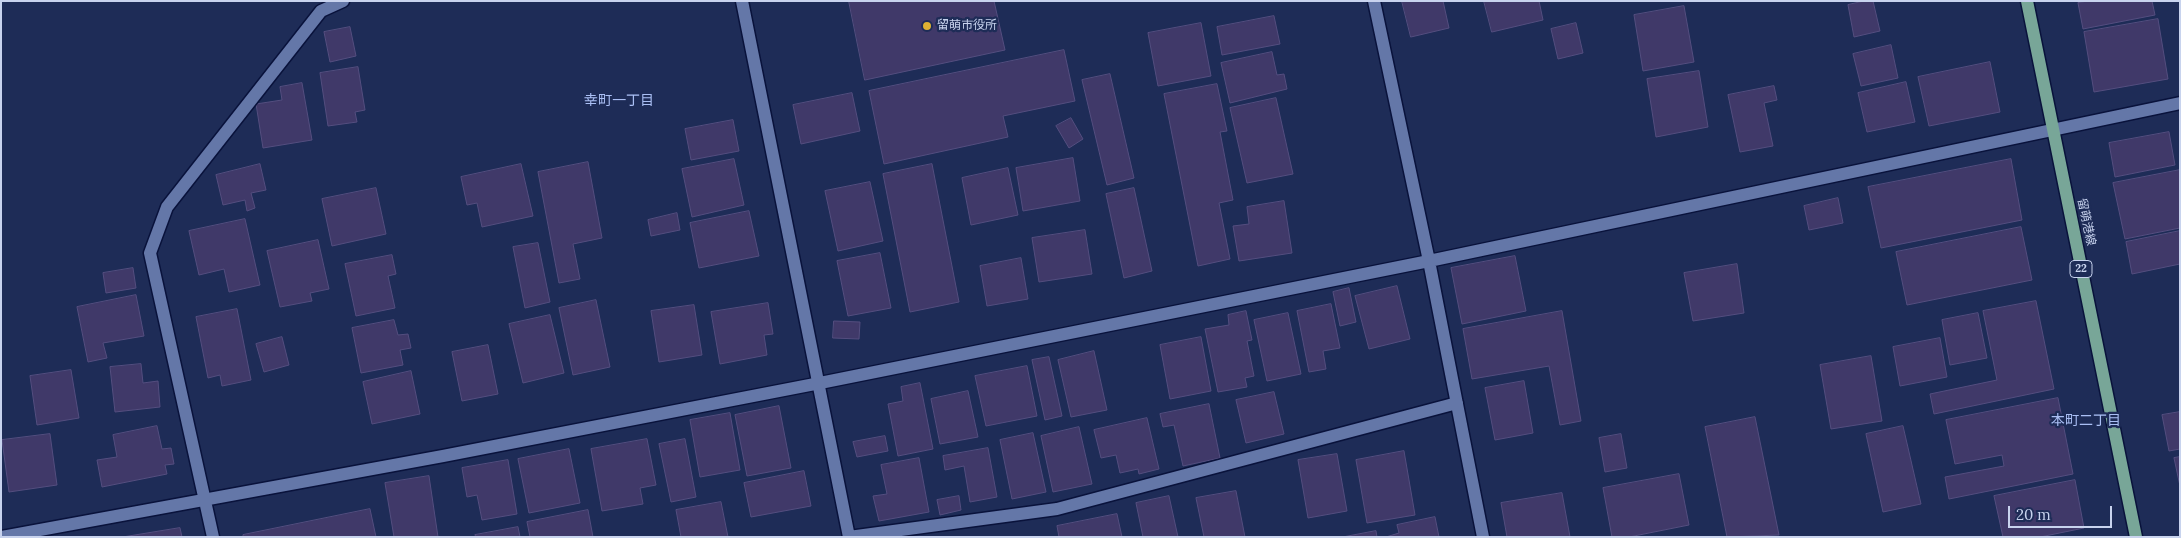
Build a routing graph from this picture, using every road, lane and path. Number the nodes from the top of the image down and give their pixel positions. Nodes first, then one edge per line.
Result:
1 (343, 1) edge
2 (742, 1) edge
3 (1374, 1) edge
4 (2027, 1) edge
5 (2180, 103) edge
6 (2052, 129) junction
7 (1429, 261) junction
8 (820, 383) junction
9 (1457, 403) junction
10 (205, 498) junction
11 (2, 537) edge
12 (213, 537) edge
13 (849, 537) edge
14 (1484, 537) edge
15 (2136, 537) edge

1 - 10 street
2 - 8 street
3 - 7 street
4 - 6 main road, 留萌港線 / 22
5 - 6 street
6 - 7 street
6 - 15 main road, 留萌港線 / 22
7 - 8 street
7 - 9 street
8 - 10 street
8 - 13 street
9 - 13 street
9 - 14 street
10 - 11 street
10 - 12 street

